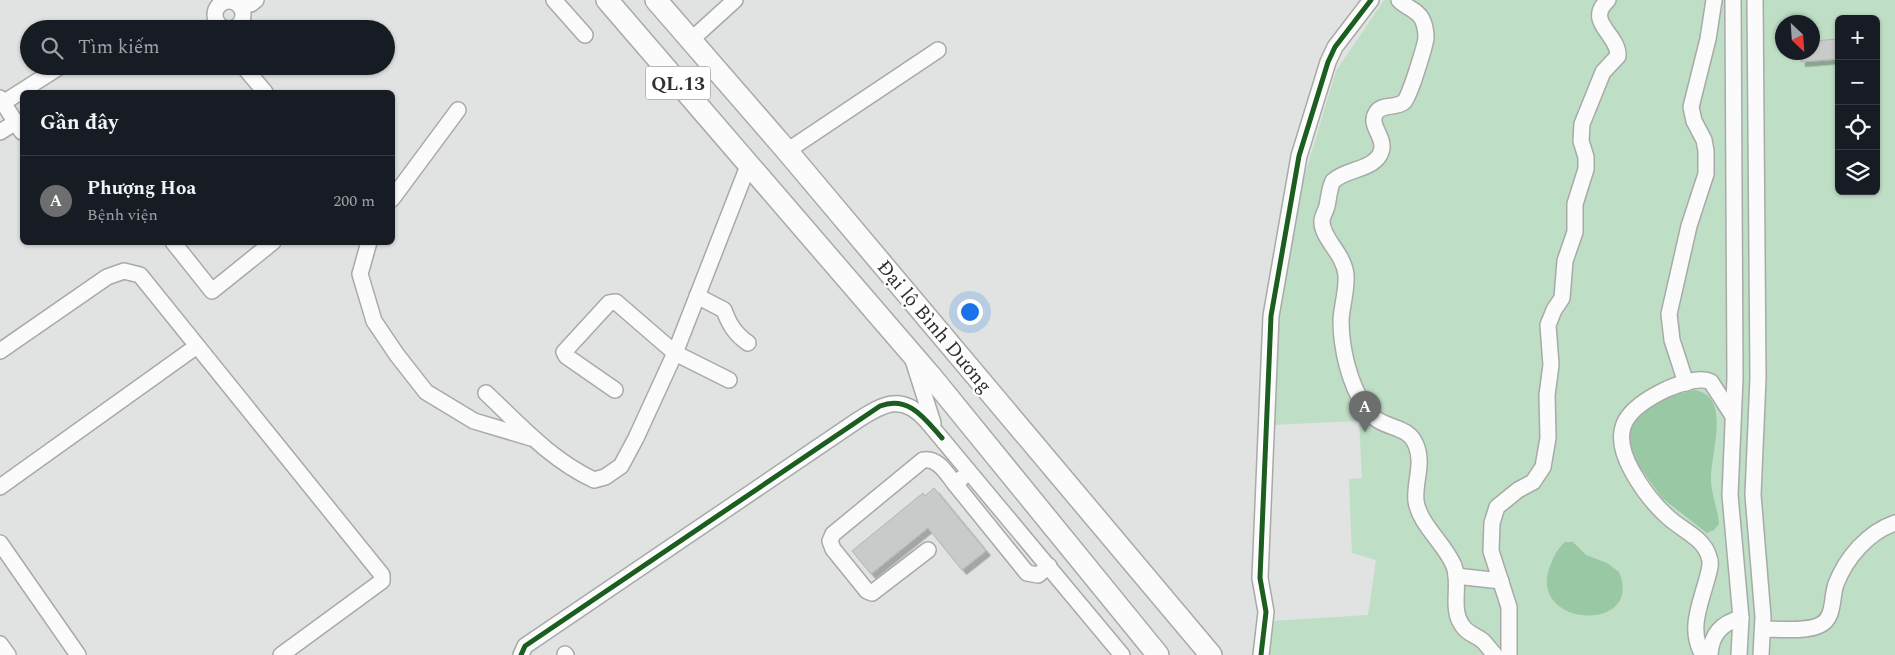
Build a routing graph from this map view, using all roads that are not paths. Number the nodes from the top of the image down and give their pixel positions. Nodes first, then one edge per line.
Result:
1 (554, 0) edge
2 (656, 0) edge
3 (735, 0) edge
4 (1371, 0) edge
5 (1399, 0) edge
6 (1608, 0) edge
7 (1714, 0) edge
8 (1732, 0) edge
9 (1755, 0) edge
10 (222, 1) edge
11 (604, 1) edge
12 (246, 2) edge
13 (216, 20) edge
14 (242, 20) edge
15 (585, 35) dead end
16 (691, 40) junction
17 (938, 50) dead end
18 (46, 75) edge
19 (251, 75) edge
20 (20, 90) edge
21 (21, 90) edge
22 (263, 90) edge
23 (2, 101) edge
24 (458, 110) dead end
25 (19, 127) edge
26 (0, 132) edge
27 (787, 151) junction
28 (748, 166) junction
29 (1734, 193) junction
30 (1756, 193) junction
31 (395, 195) edge
32 (174, 245) edge
33 (270, 245) edge
34 (369, 245) edge
35 (697, 296) junction
36 (748, 343) dead end
37 (197, 346) junction
38 (908, 349) junction
39 (0, 351) edge
40 (675, 353) junction
41 (729, 380) dead end
42 (1686, 383) junction
43 (614, 390) dead end
44 (486, 393) dead end
45 (1733, 416) junction
46 (940, 437) junction
47 (533, 438) junction
48 (968, 470) junction
49 (956, 484) junction
50 (0, 487) edge
51 (1895, 523) edge
52 (0, 543) edge
53 (928, 550) dead end
54 (1049, 566) junction
55 (1456, 576) junction
56 (1501, 581) junction
57 (1740, 618) junction
58 (1763, 629) junction
59 (0, 644) edge
60 (8, 655) edge
61 (78, 655) edge
62 (281, 655) edge
63 (521, 655) edge
64 (1122, 655) edge
65 (1158, 655) edge
66 (1211, 655) edge
67 (1261, 655) edge
68 (1496, 655) edge
69 (1509, 655) edge
70 (1703, 655) edge
71 (1710, 655) edge
72 (1739, 655) edge
73 (1761, 655) edge

1 - 15 street
2 - 16 highway, Đại lộ Bình Dương / QL.13
3 - 16 street
4 - 67 street
5 - 55 street
6 - 56 street
7 - 42 street
8 - 29 street
9 - 30 street
10 - 12 street
10 - 13 street
11 - 28 highway, Đại lộ Bình Dương / QL.13
12 - 14 street
16 - 27 highway, Đại lộ Bình Dương / QL.13
17 - 27 street
18 - 21 street
19 - 22 street
20 - 23 street
23 - 25 street
24 - 31 street
25 - 26 street
27 - 66 highway, Đại lộ Bình Dương / QL.13
28 - 35 street
28 - 38 highway, Đại lộ Bình Dương / QL.13
29 - 30 street
29 - 45 street
30 - 58 street
32 - 33 street
34 - 47 street
35 - 36 street
35 - 40 street
37 - 39 street
37 - 50 street
37 - 62 street
38 - 46 street
38 - 65 highway, Đại lộ Bình Dương / QL.13
40 - 41 street
40 - 43 street
40 - 47 street
42 - 45 street
42 - 70 street
44 - 47 street
45 - 57 street
46 - 48 street
46 - 63 street
48 - 49 street
48 - 54 street
49 - 53 street
49 - 54 street
51 - 58 street
52 - 61 street
54 - 64 street
55 - 56 street
55 - 68 street
56 - 69 street
57 - 71 street
57 - 72 street
58 - 73 street
59 - 60 street

